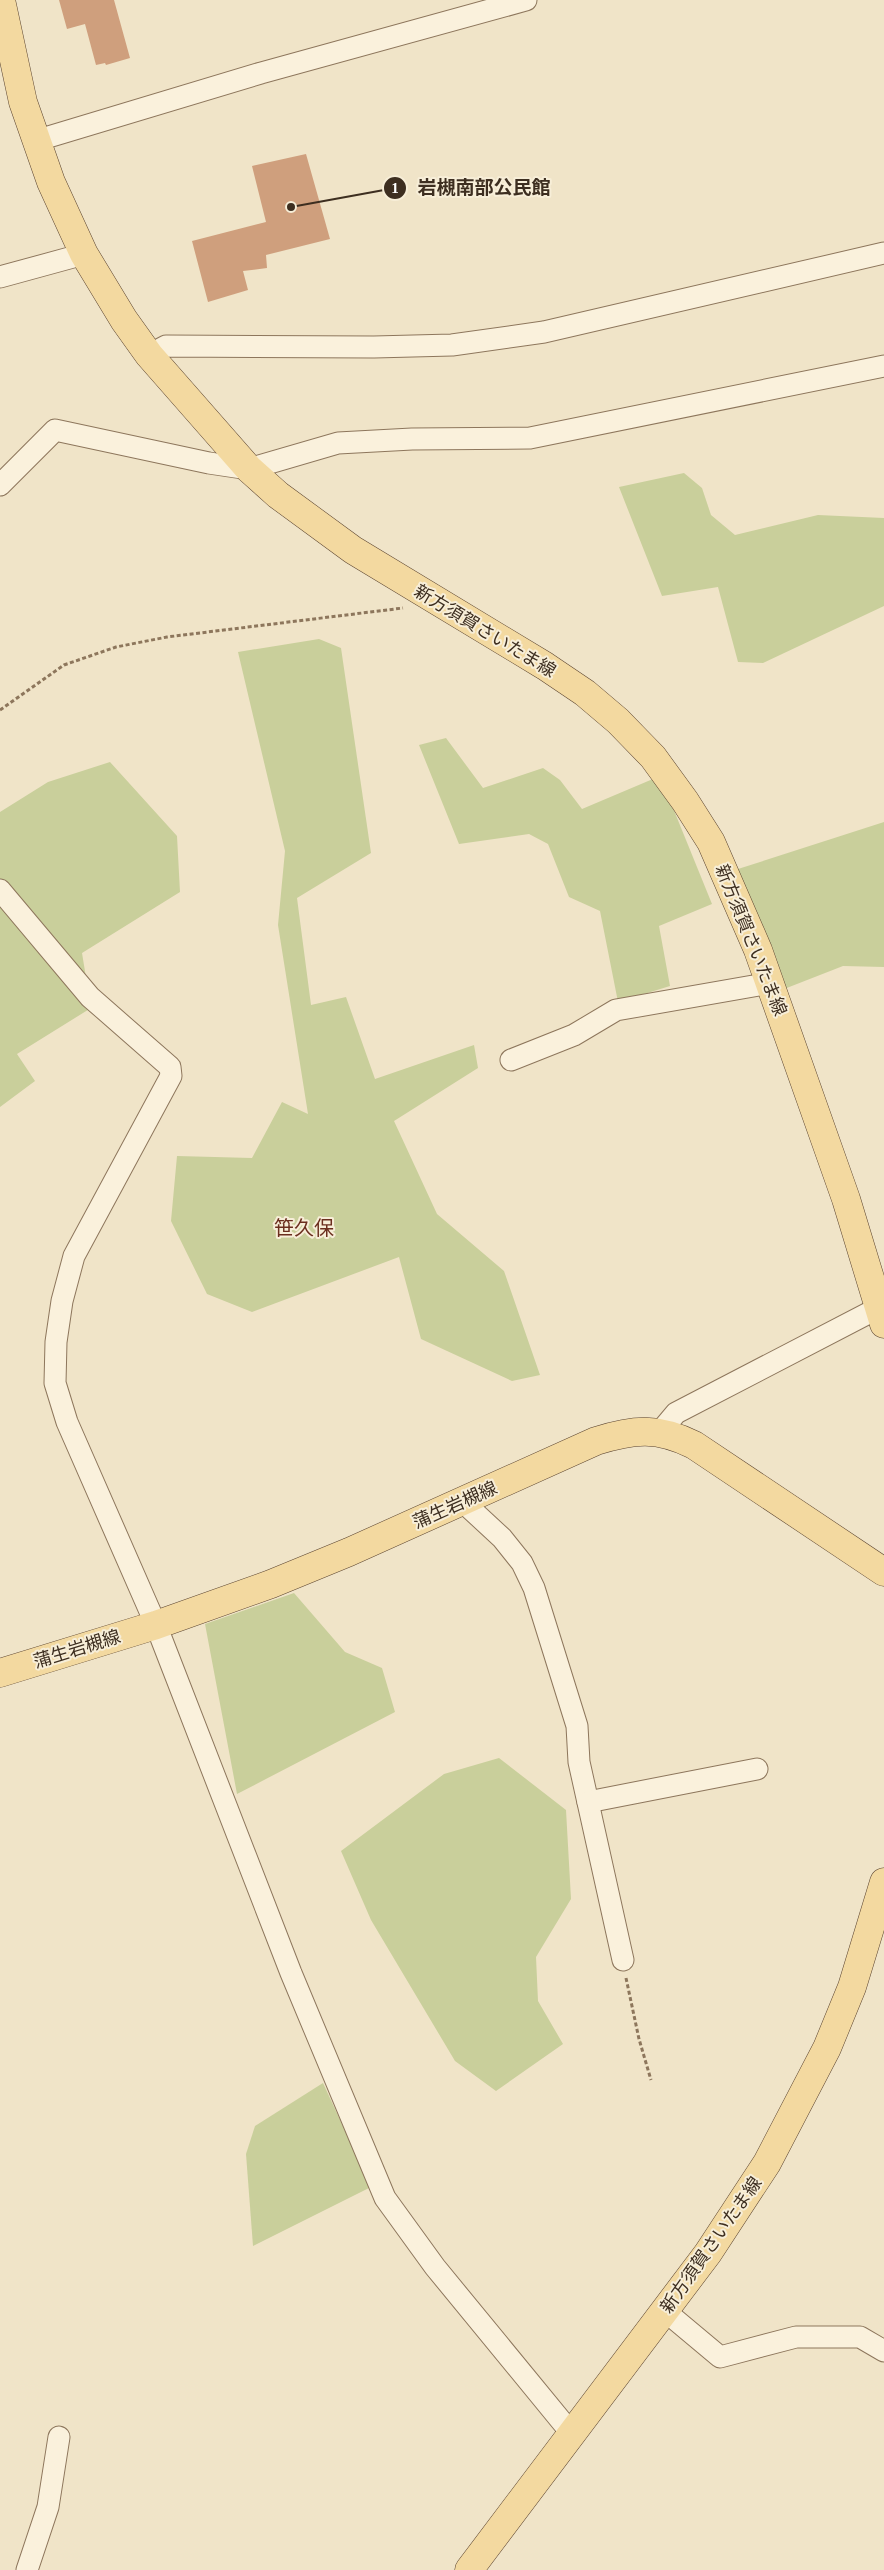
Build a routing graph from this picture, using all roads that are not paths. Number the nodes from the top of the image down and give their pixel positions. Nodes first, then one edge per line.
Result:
1 (1, 0) edge
2 (526, 0) edge
3 (35, 141) junction
4 (884, 253) edge
5 (84, 254) junction
6 (0, 277) edge
7 (149, 355) junction
8 (884, 366) edge
9 (249, 469) junction
10 (0, 485) edge
11 (0, 890) edge
12 (770, 983) junction
13 (511, 1060) dead end
14 (883, 1312) edge
15 (660, 1432) junction
16 (462, 1501) junction
17 (884, 1572) edge
18 (156, 1625) junction
19 (0, 1673) edge
20 (757, 1769) dead end
21 (588, 1802) junction
22 (884, 1882) edge
23 (623, 1960) road end
24 (665, 2310) junction
25 (884, 2352) edge
26 (572, 2434) junction
27 (59, 2437) dead end
28 (27, 2570) edge
29 (469, 2570) edge

1 - 3 main road, 新方須賀さいたま線
2 - 3 street
3 - 5 main road, 新方須賀さいたま線
4 - 7 street
5 - 6 street
5 - 7 main road, 新方須賀さいたま線
7 - 9 main road, 新方須賀さいたま線
8 - 9 street
9 - 10 street
9 - 12 main road, 新方須賀さいたま線
11 - 18 street
12 - 13 street
12 - 14 main road, 新方須賀さいたま線
14 - 15 street
15 - 16 main road, 蒲生岩槻線
15 - 17 main road, 蒲生岩槻線
16 - 18 main road, 蒲生岩槻線
16 - 21 street
18 - 19 main road, 蒲生岩槻線
18 - 26 street
20 - 21 street
21 - 23 street
22 - 24 main road, 新方須賀さいたま線
24 - 25 street
24 - 26 main road, 新方須賀さいたま線
26 - 29 main road, 新方須賀さいたま線
27 - 28 street

